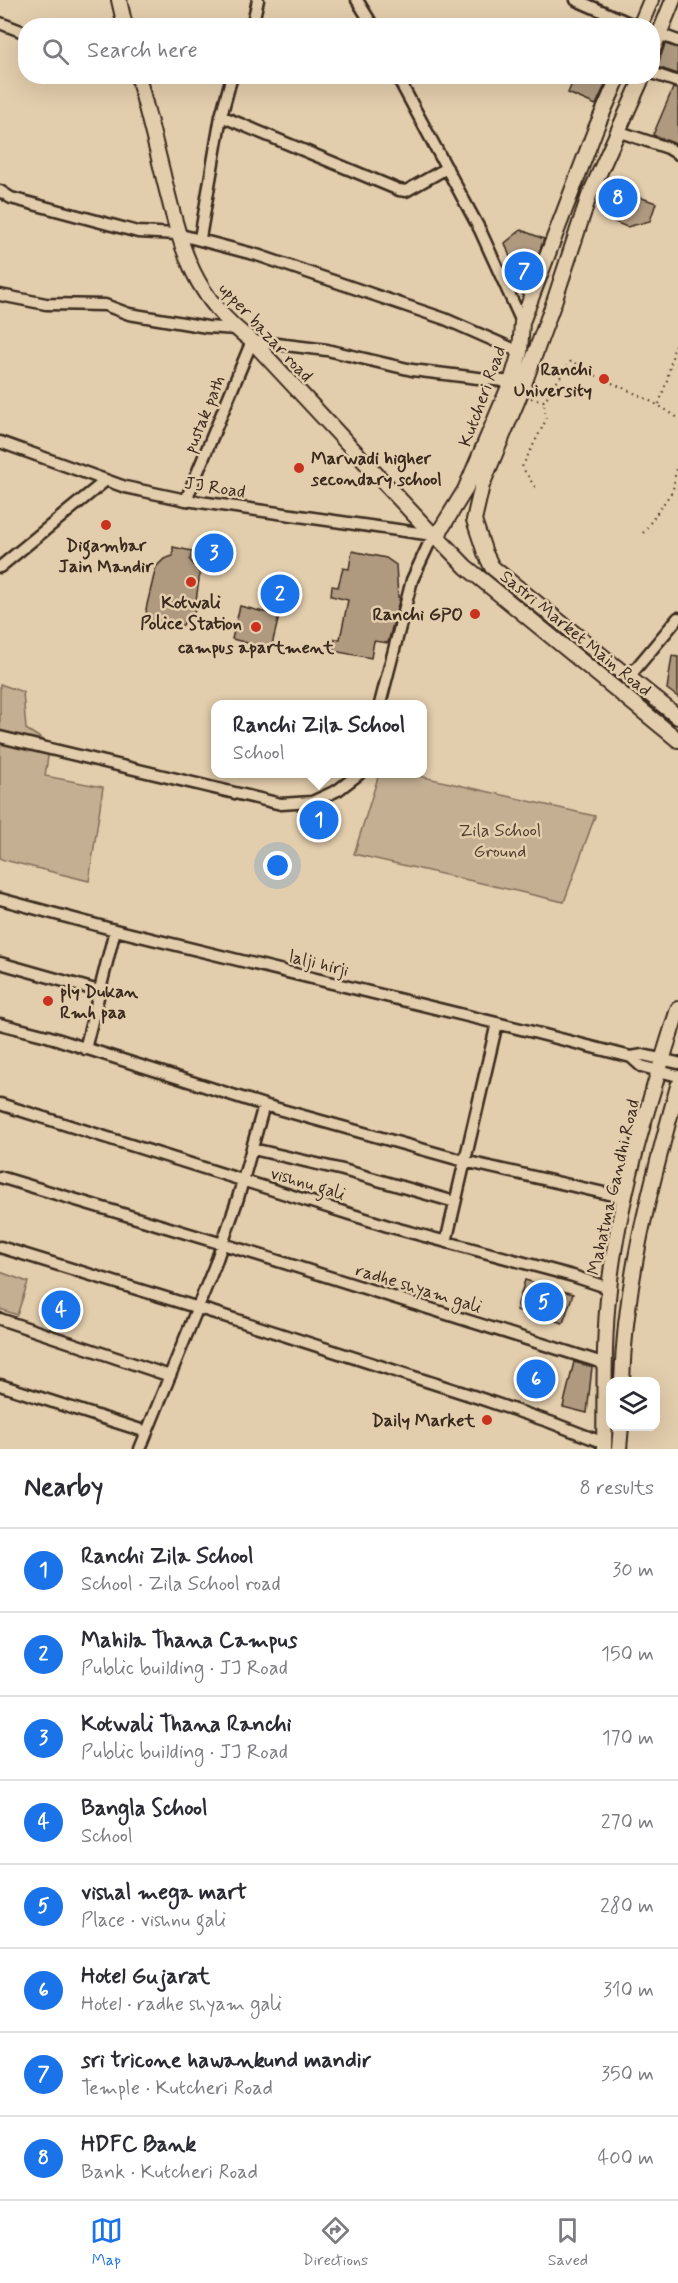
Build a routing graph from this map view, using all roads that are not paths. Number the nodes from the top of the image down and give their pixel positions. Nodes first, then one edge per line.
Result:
1 (119, 0) edge
2 (258, 0) edge
3 (357, 0) edge
4 (576, 0) edge
5 (651, 0) edge
6 (673, 0) edge
7 (123, 18) edge
8 (254, 18) edge
9 (368, 18) edge
10 (619, 18) edge
11 (642, 18) edge
12 (0, 23) edge
13 (18, 30) edge
14 (660, 32) edge
15 (660, 34) edge
16 (678, 41) edge
17 (660, 76) edge
18 (678, 82) edge
19 (140, 84) edge
20 (230, 84) edge
21 (401, 84) edge
22 (615, 84) edge
23 (639, 84) edge
24 (221, 116) junction
25 (617, 131) junction
26 (678, 154) edge
27 (447, 168) junction
28 (0, 191) edge
29 (177, 234) junction
30 (200, 238) junction
31 (0, 295) edge
32 (522, 322) junction
33 (236, 329) junction
34 (252, 341) junction
35 (520, 352) junction
36 (516, 387) junction
37 (0, 442) edge
38 (105, 481) junction
39 (186, 500) junction
40 (436, 535) junction
41 (0, 567) edge
42 (678, 618) edge
43 (628, 678) junction
44 (381, 700) edge
45 (678, 717) edge
46 (0, 737) edge
47 (678, 740) edge
48 (354, 778) edge
49 (0, 899) edge
50 (115, 930) junction
51 (0, 963) edge
52 (99, 991) junction
53 (678, 1009) edge
54 (497, 1023) junction
55 (0, 1024) edge
56 (85, 1049) junction
57 (678, 1063) edge
58 (660, 1065) junction
59 (678, 1076) edge
60 (678, 1086) edge
61 (0, 1104) edge
62 (264, 1106) junction
63 (253, 1149) junction
64 (464, 1161) junction
65 (0, 1177) edge
66 (243, 1181) junction
67 (626, 1198) junction
68 (455, 1202) junction
69 (446, 1242) junction
70 (222, 1246) junction
71 (0, 1247) edge
72 (609, 1288) junction
73 (197, 1308) junction
74 (0, 1319) edge
75 (606, 1364) junction
76 (170, 1376) junction
77 (622, 1377) edge
78 (0, 1384) edge
79 (621, 1431) edge
80 (147, 1432) junction
81 (604, 1446) edge
82 (140, 1449) edge
83 (619, 1449) edge

1 - 7 main road
2 - 8 street
3 - 9 street
4 - 10 street
5 - 11 main road
6 - 14 main road
12 - 13 street
15 - 16 street
17 - 18 street
19 - 29 main road, upper bazar road
20 - 24 street
21 - 27 street
22 - 32 main road, Kutcheri Road
23 - 25 main road
24 - 27 street
24 - 30 street
25 - 26 street
25 - 36 main road
27 - 32 street
28 - 29 street
29 - 30 street
29 - 33 main road, upper bazar road
30 - 35 street
31 - 33 street
32 - 35 main road, Kutcheri Road
33 - 34 main road, upper bazar road
34 - 36 street
34 - 39 street, pustak path
34 - 40 main road, upper bazar road
35 - 36 main road, Kutcheri Road
36 - 40 main road, Kutcheri Road
36 - 43 main road
37 - 38 street, JJ Road
38 - 39 street, JJ Road
38 - 41 street
39 - 40 street, JJ Road
40 - 44 street
40 - 47 main road, Sastri Market Main Road
42 - 43 street
43 - 45 main road
46 - 48 street
49 - 50 street, lalji hirji
50 - 52 street
50 - 54 street, lalji hirji
51 - 52 street
52 - 56 street
53 - 58 main road, Mahatma Gandhi Road
54 - 58 street, lalji hirji
54 - 64 street
55 - 56 street
56 - 62 street
57 - 58 street
58 - 59 street
58 - 67 main road, Mahatma Gandhi Road
60 - 77 main road, Mahatma Gandhi Road
61 - 66 street, vishnu gali
62 - 63 street
62 - 64 street
63 - 66 street
63 - 68 street
64 - 67 street
64 - 68 street
65 - 70 street, radhe shyam gali
66 - 69 street, vishnu gali
66 - 70 street
67 - 72 main road, Mahatma Gandhi Road
68 - 69 street
69 - 72 street, vishnu gali
70 - 73 street
70 - 75 street, radhe shyam gali
71 - 73 street
72 - 75 main road, Mahatma Gandhi Road
73 - 76 street
73 - 81 street
74 - 76 street
75 - 81 main road, Mahatma Gandhi Road
76 - 80 street
78 - 80 street
79 - 83 main road
80 - 82 street

